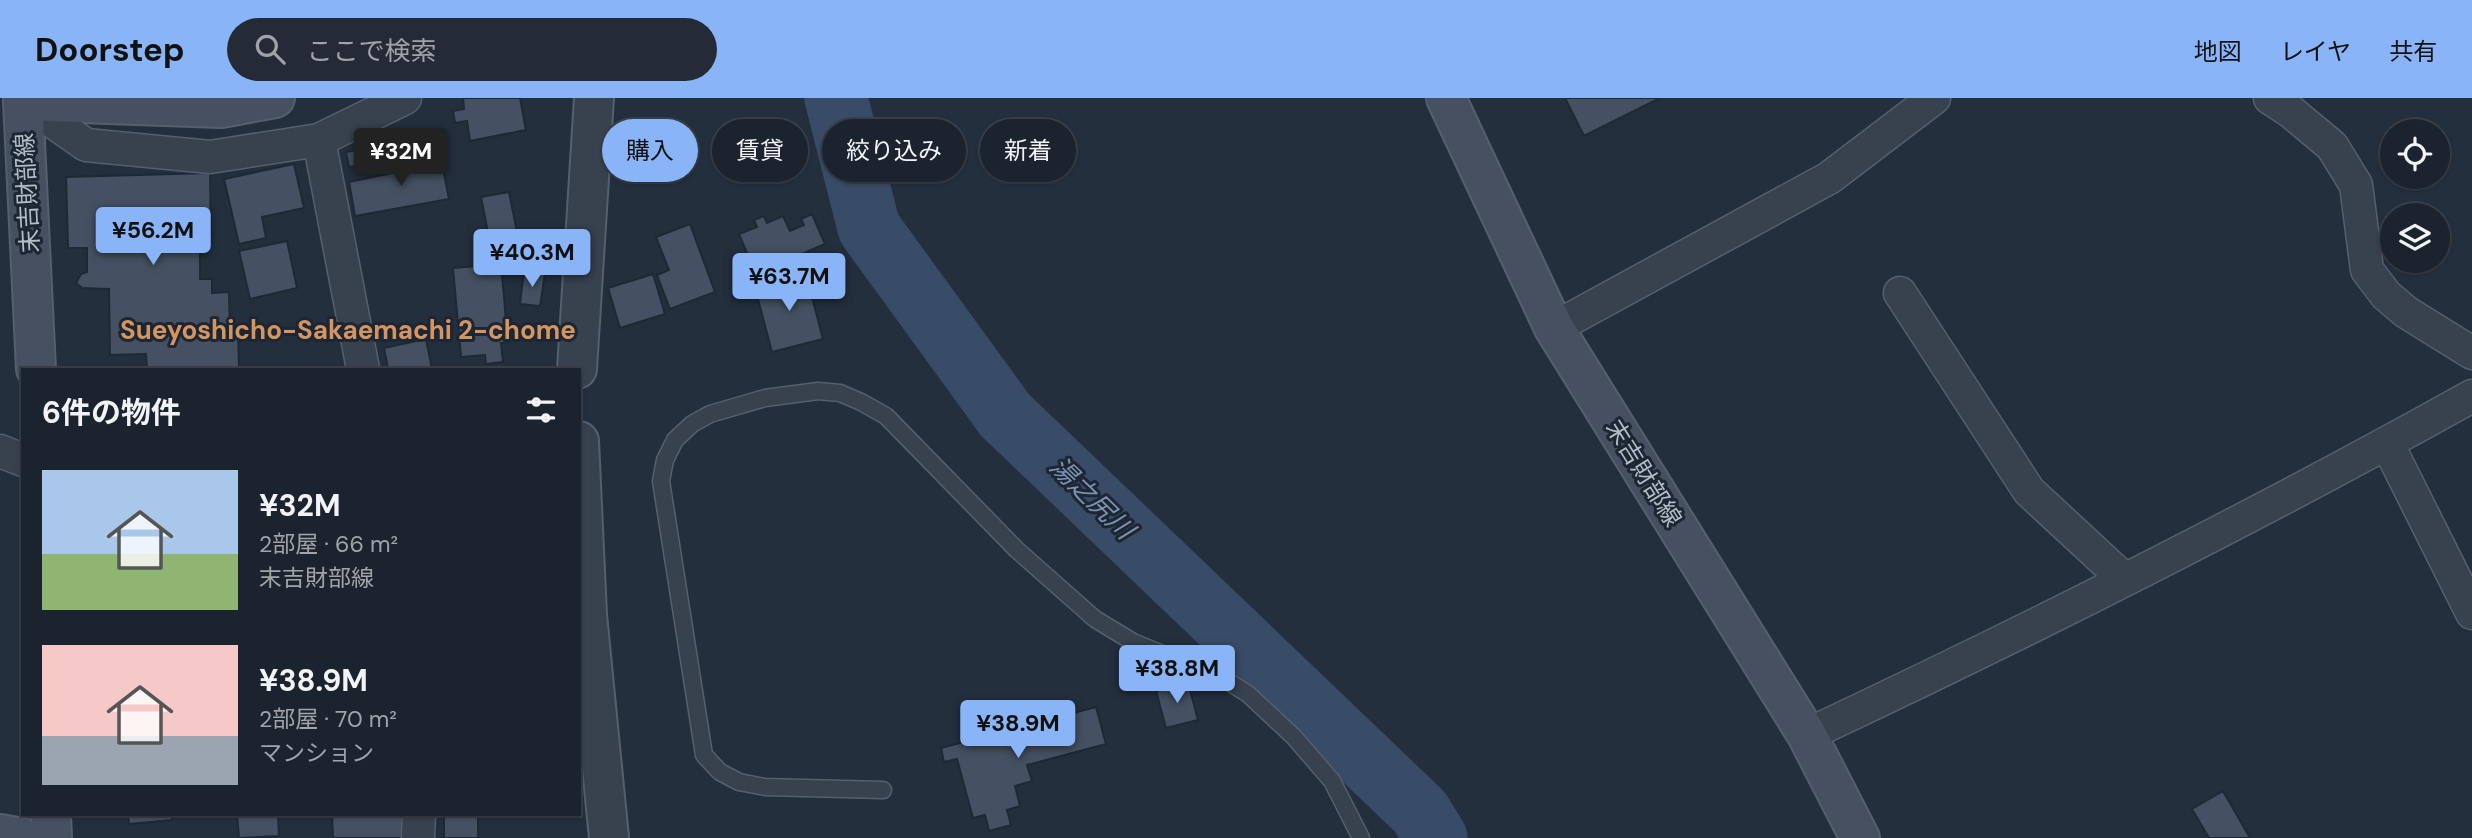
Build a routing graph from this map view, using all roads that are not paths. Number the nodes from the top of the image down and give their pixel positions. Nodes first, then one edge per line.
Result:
1 (275, 98) edge
2 (405, 98) edge
3 (594, 98) edge
4 (1446, 98) edge
5 (1934, 98) edge
6 (2270, 98) edge
7 (15, 99) edge
8 (319, 139) junction
9 (1900, 293) dead end
10 (1553, 328) junction
11 (2472, 354) edge
12 (36, 368) edge
13 (363, 368) edge
14 (577, 368) edge
15 (2472, 396) edge
16 (2387, 443) junction
17 (0, 451) edge
18 (21, 459) edge
19 (581, 485) edge
20 (2124, 579) junction
21 (2472, 613) edge
22 (1807, 735) junction
23 (883, 790) dead end
24 (51, 816) edge
25 (419, 816) edge
26 (0, 834) edge
27 (22, 838) edge
28 (52, 838) edge
29 (418, 838) edge
30 (609, 838) edge
31 (1361, 838) edge
32 (1860, 838) edge

1 - 7 main road, 末吉財部線
2 - 8 street
3 - 14 street
4 - 10 main road, 末吉財部線
5 - 10 street
6 - 11 street
7 - 8 street
7 - 12 main road, 末吉財部線
8 - 13 street
9 - 20 street
10 - 22 main road, 末吉財部線
15 - 16 street
16 - 20 street
16 - 21 street
17 - 18 street
19 - 30 street
20 - 22 street
22 - 32 main road, 末吉財部線
23 - 31 lane
24 - 28 main road
25 - 29 street
26 - 27 main road

